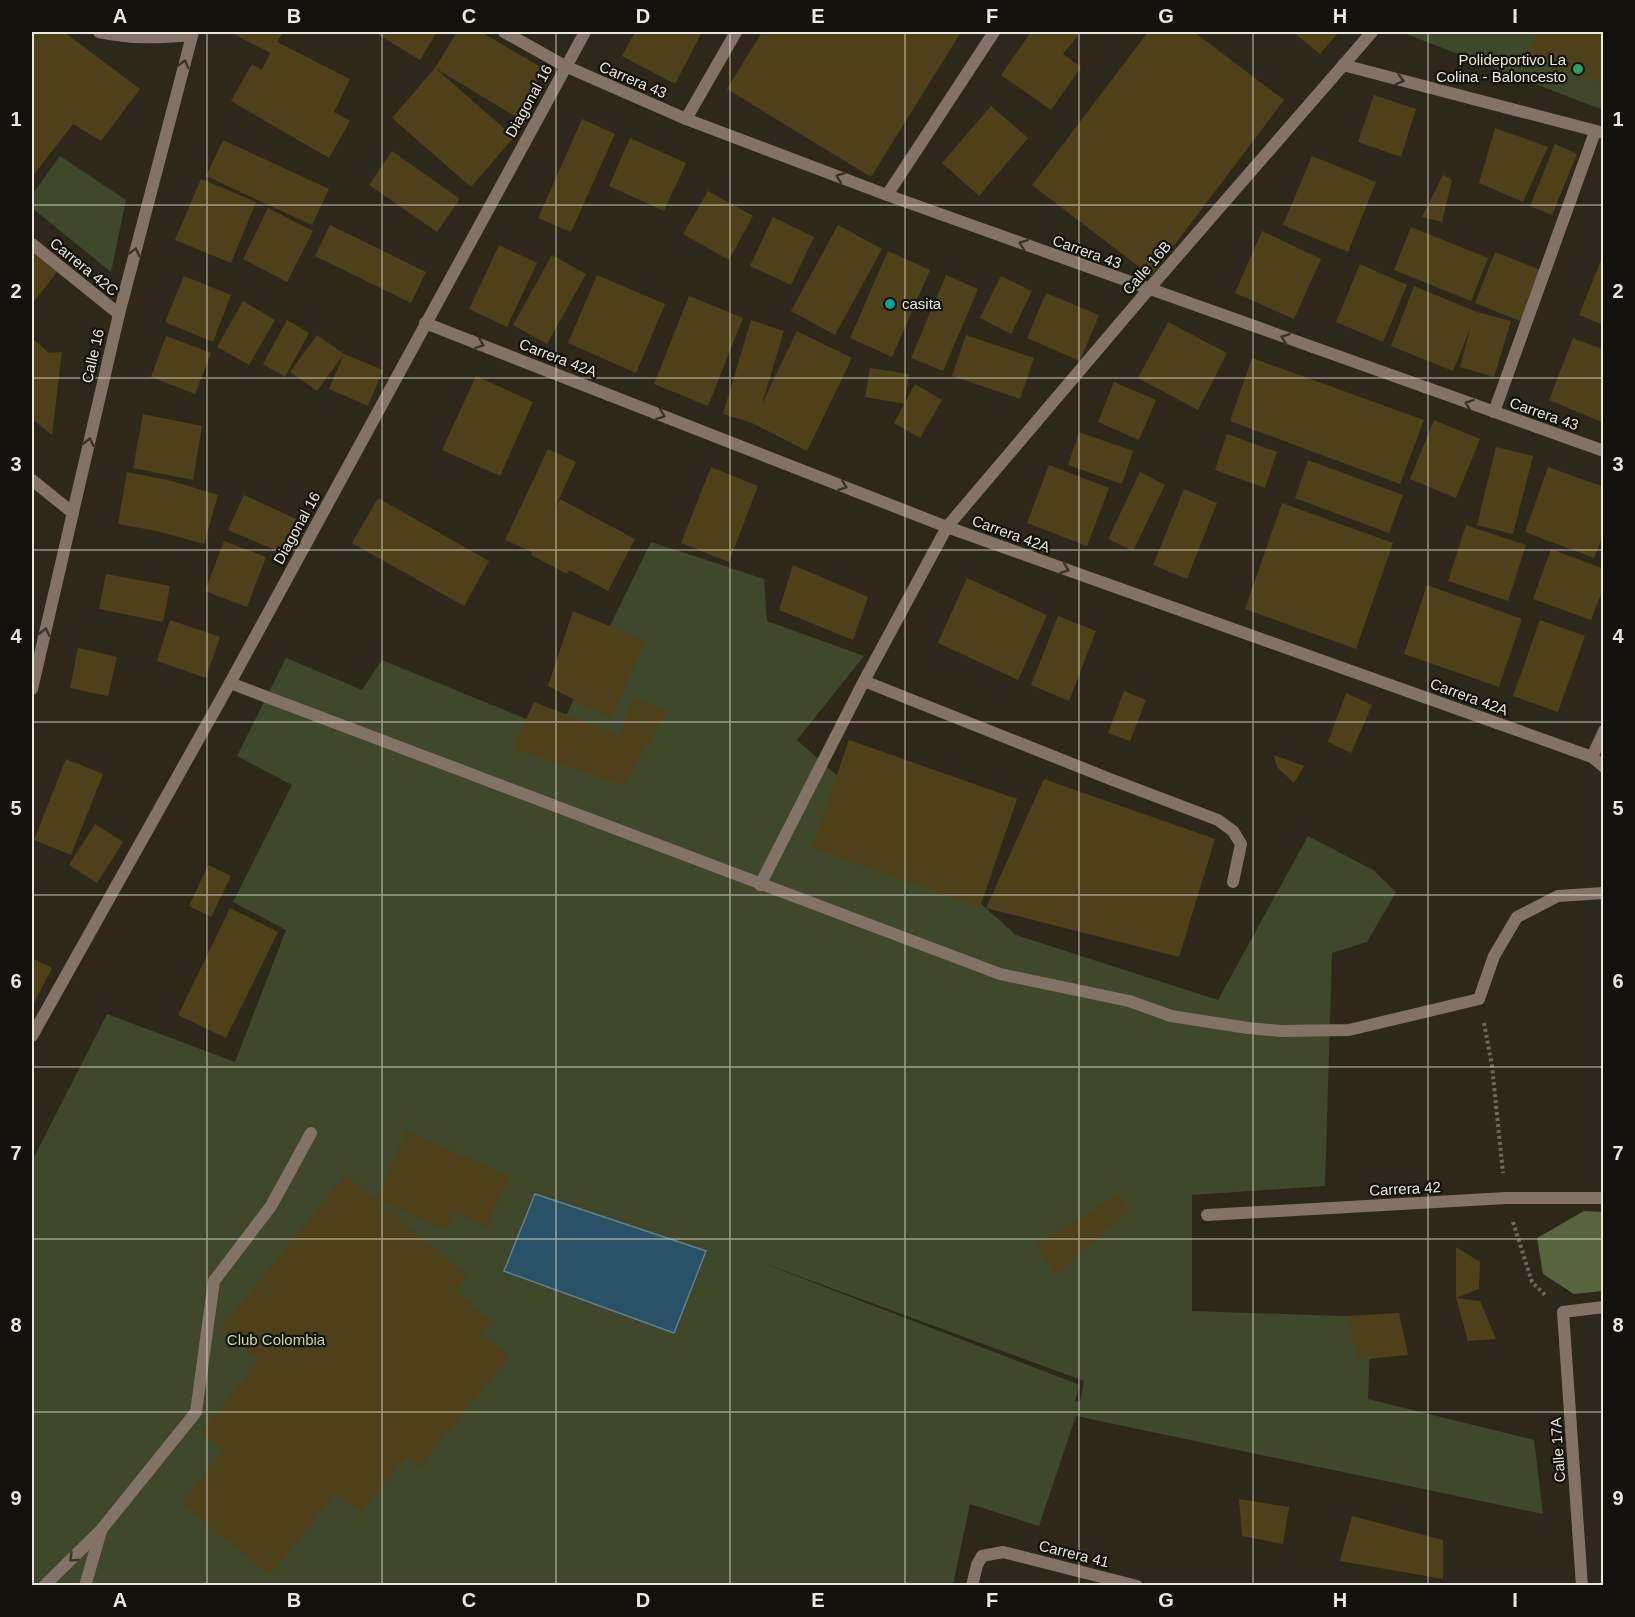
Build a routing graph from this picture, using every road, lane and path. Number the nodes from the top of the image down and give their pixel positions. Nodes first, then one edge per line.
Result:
1 (99, 32) edge
2 (504, 32) edge
3 (585, 32) edge
4 (736, 32) edge
5 (994, 32) edge
6 (1372, 32) edge
7 (192, 33) edge
8 (1343, 65) junction
9 (565, 66) junction
10 (686, 119) junction
11 (1599, 133) edge
12 (887, 195) junction
13 (32, 244) edge
14 (1148, 290) junction
15 (118, 314) junction
16 (425, 323) junction
17 (1494, 412) junction
18 (1604, 451) edge
19 (32, 480) edge
20 (73, 513) junction
21 (947, 527) junction
22 (864, 681) junction
23 (230, 683) junction
24 (32, 689) edge
25 (1604, 731) edge
26 (1592, 757) junction
27 (1604, 767) edge
28 (1233, 882) dead end
29 (760, 885) junction
30 (1604, 893) edge
31 (1479, 999) junction
32 (32, 1036) edge
33 (311, 1133) dead end
34 (1506, 1198) junction
35 (1604, 1198) edge
36 (1208, 1215) dead end
37 (1604, 1307) edge
38 (1563, 1312) junction
39 (101, 1530) junction
40 (44, 1586) edge
41 (85, 1586) edge
42 (972, 1586) edge
43 (1137, 1586) edge
44 (1582, 1586) edge

1 - 7 street
2 - 9 street, Carrera 43
3 - 9 street, Diagonal 16
4 - 10 street
5 - 12 street
6 - 8 street, Calle 16B
15 -> 7 street, Calle 16
8 -> 11 street
8 - 14 street, Calle 16B
9 - 10 street, Carrera 43
9 - 16 street, Diagonal 16
12 -> 10 street, Carrera 43
11 - 17 street
14 -> 12 street, Carrera 43
13 - 15 street, Carrera 42C
17 -> 14 street, Carrera 43
14 - 21 street, Calle 16B
20 -> 15 street, Calle 16
16 -> 21 street, Carrera 42A
16 - 23 street, Diagonal 16
17 - 18 street, Carrera 43
19 - 20 street
24 -> 20 street, Calle 16
21 - 22 street, Calle 16B
21 -> 26 street, Carrera 42A
22 - 28 street
22 - 29 street, Calle 16B
23 - 29 street
23 - 32 street, Diagonal 16
25 - 26 street
26 - 27 street
29 - 31 street
30 - 31 street
31 - 34 path
33 - 39 street
34 - 35 street, Carrera 42
34 - 36 street, Carrera 42
34 - 38 path
37 - 38 street
38 - 44 street, Calle 17A
39 -> 40 street
39 - 41 street
42 - 43 street, Carrera 41

